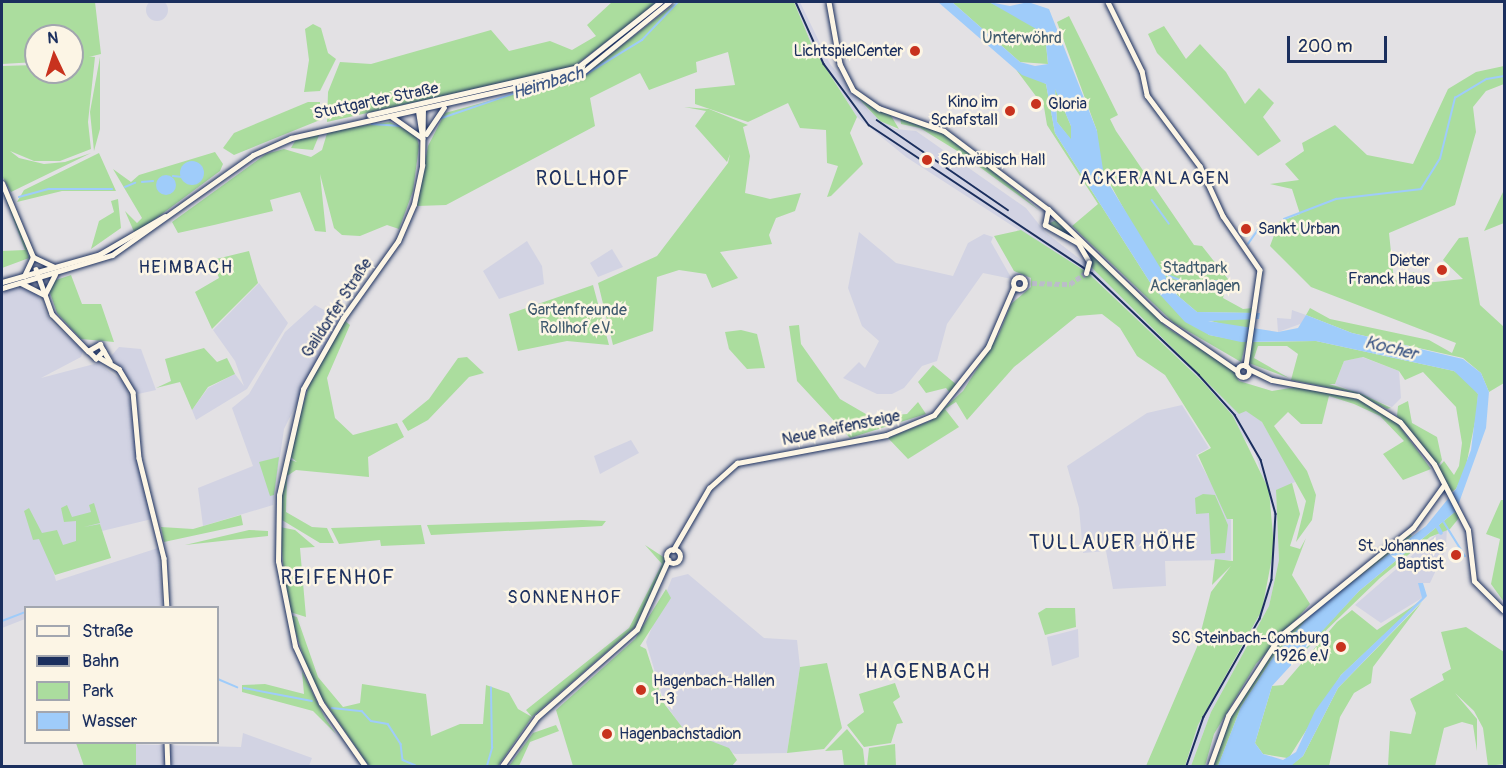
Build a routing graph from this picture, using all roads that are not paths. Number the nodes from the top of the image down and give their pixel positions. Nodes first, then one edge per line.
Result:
1 (660, 2) edge
2 (669, 2) edge
3 (829, 2) edge
4 (1108, 2) edge
5 (444, 107) junction
6 (421, 109) junction
7 (387, 116) junction
8 (423, 140) junction
9 (2, 183) edge
10 (1048, 209) junction
11 (34, 258) junction
12 (55, 271) junction
13 (37, 273) junction
14 (1086, 273) dead end
15 (24, 276) junction
16 (2, 282) edge
17 (20, 283) junction
18 (2, 288) edge
19 (1016, 288) junction
20 (44, 296) junction
21 (80, 342) junction
22 (94, 343) junction
23 (88, 351) junction
24 (104, 351) junction
25 (100, 358) junction
26 (112, 363) junction
27 (1244, 368) junction
28 (1444, 485) junction
29 (683, 537) junction
30 (673, 550) junction
31 (679, 553) junction
32 (671, 561) junction
33 (167, 606) edge
34 (1504, 611) edge
35 (167, 744) edge
36 (168, 766) edge
37 (365, 766) edge
38 (502, 766) edge
39 (1210, 766) edge

1 - 6 main road, Stuttgarter Straße
2 - 5 main road
3 - 10 street
4 - 27 street
5 - 6 main road
5 - 8 main road
6 - 7 main road, Stuttgarter Straße
6 - 8 main road, Gaildorfer Straße
6 - 12 main road, Stuttgarter Straße
7 - 8 main road
7 - 12 main road, Stuttgarter Straße
8 - 37 main road, Gaildorfer Straße
9 - 11 main road
10 - 14 main road, bridge
10 - 27 main road
11 - 12 main road
11 - 13 main road
11 - 15 main road
12 - 13 main road, Stuttgarter Straße
12 - 20 street
13 - 15 main road, Stuttgarter Straße
13 - 17 main road, Stuttgarter Straße
13 - 20 street
15 - 16 main road, Stuttgarter Straße
17 - 18 main road, Stuttgarter Straße
17 - 20 street
19 - 19 main road
19 - 29 main road, Neue Reifensteige
20 - 21 street
21 - 22 street
21 - 23 street
22 - 23 street
22 - 24 street
23 - 25 street
24 - 25 street
24 - 26 street
25 - 26 street
26 - 33 street
27 - 28 main road
28 - 34 main road
28 - 39 street
29 - 30 main road, Neue Reifensteige
29 - 31 main road, Neue Reifensteige
30 - 31 main road
30 - 32 main road, Neue Reifensteige
31 - 32 main road, Neue Reifensteige
32 - 38 main road
35 - 36 street

